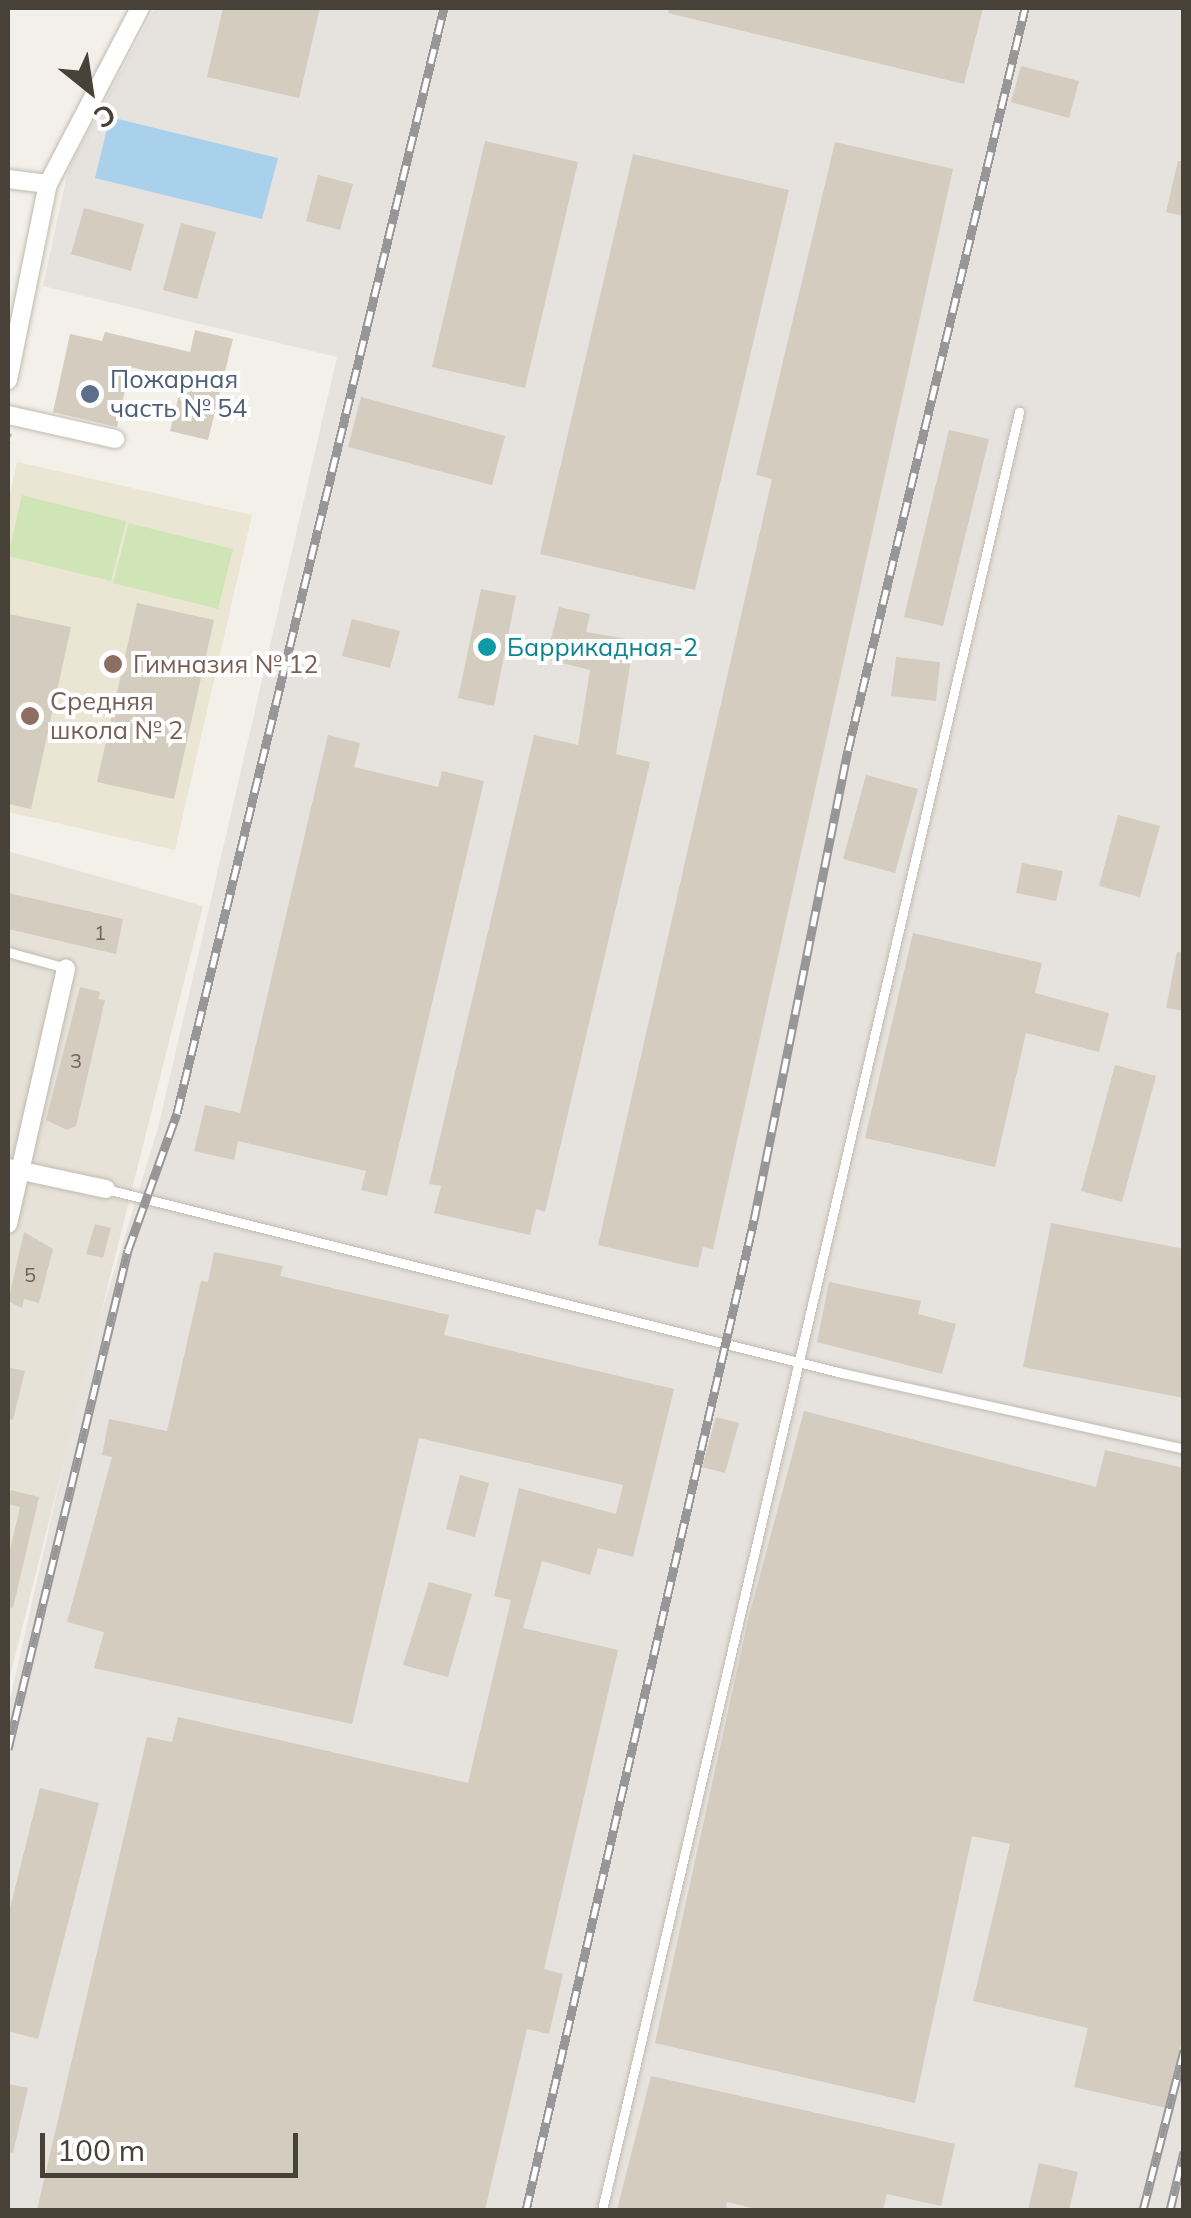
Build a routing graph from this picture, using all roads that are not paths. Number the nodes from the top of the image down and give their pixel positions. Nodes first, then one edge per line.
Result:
1 (140, 8) edge
2 (8, 179) edge
3 (48, 184) junction
4 (8, 380) edge
5 (1019, 412) dead end
6 (8, 415) edge
7 (115, 439) dead end
8 (8, 952) edge
9 (66, 968) joint
10 (14, 1170) edge
11 (106, 1190) joint
12 (8, 1224) edge
13 (800, 1363) junction
14 (1184, 1450) edge
15 (602, 2210) edge

1 - 3 street
2 - 3 street
3 - 4 street
5 - 13 lane
6 - 7 street
8 - 9 lane
9 - 10 street
10 - 11 street
10 - 12 street
11 - 13 lane
13 - 14 lane
13 - 15 lane

